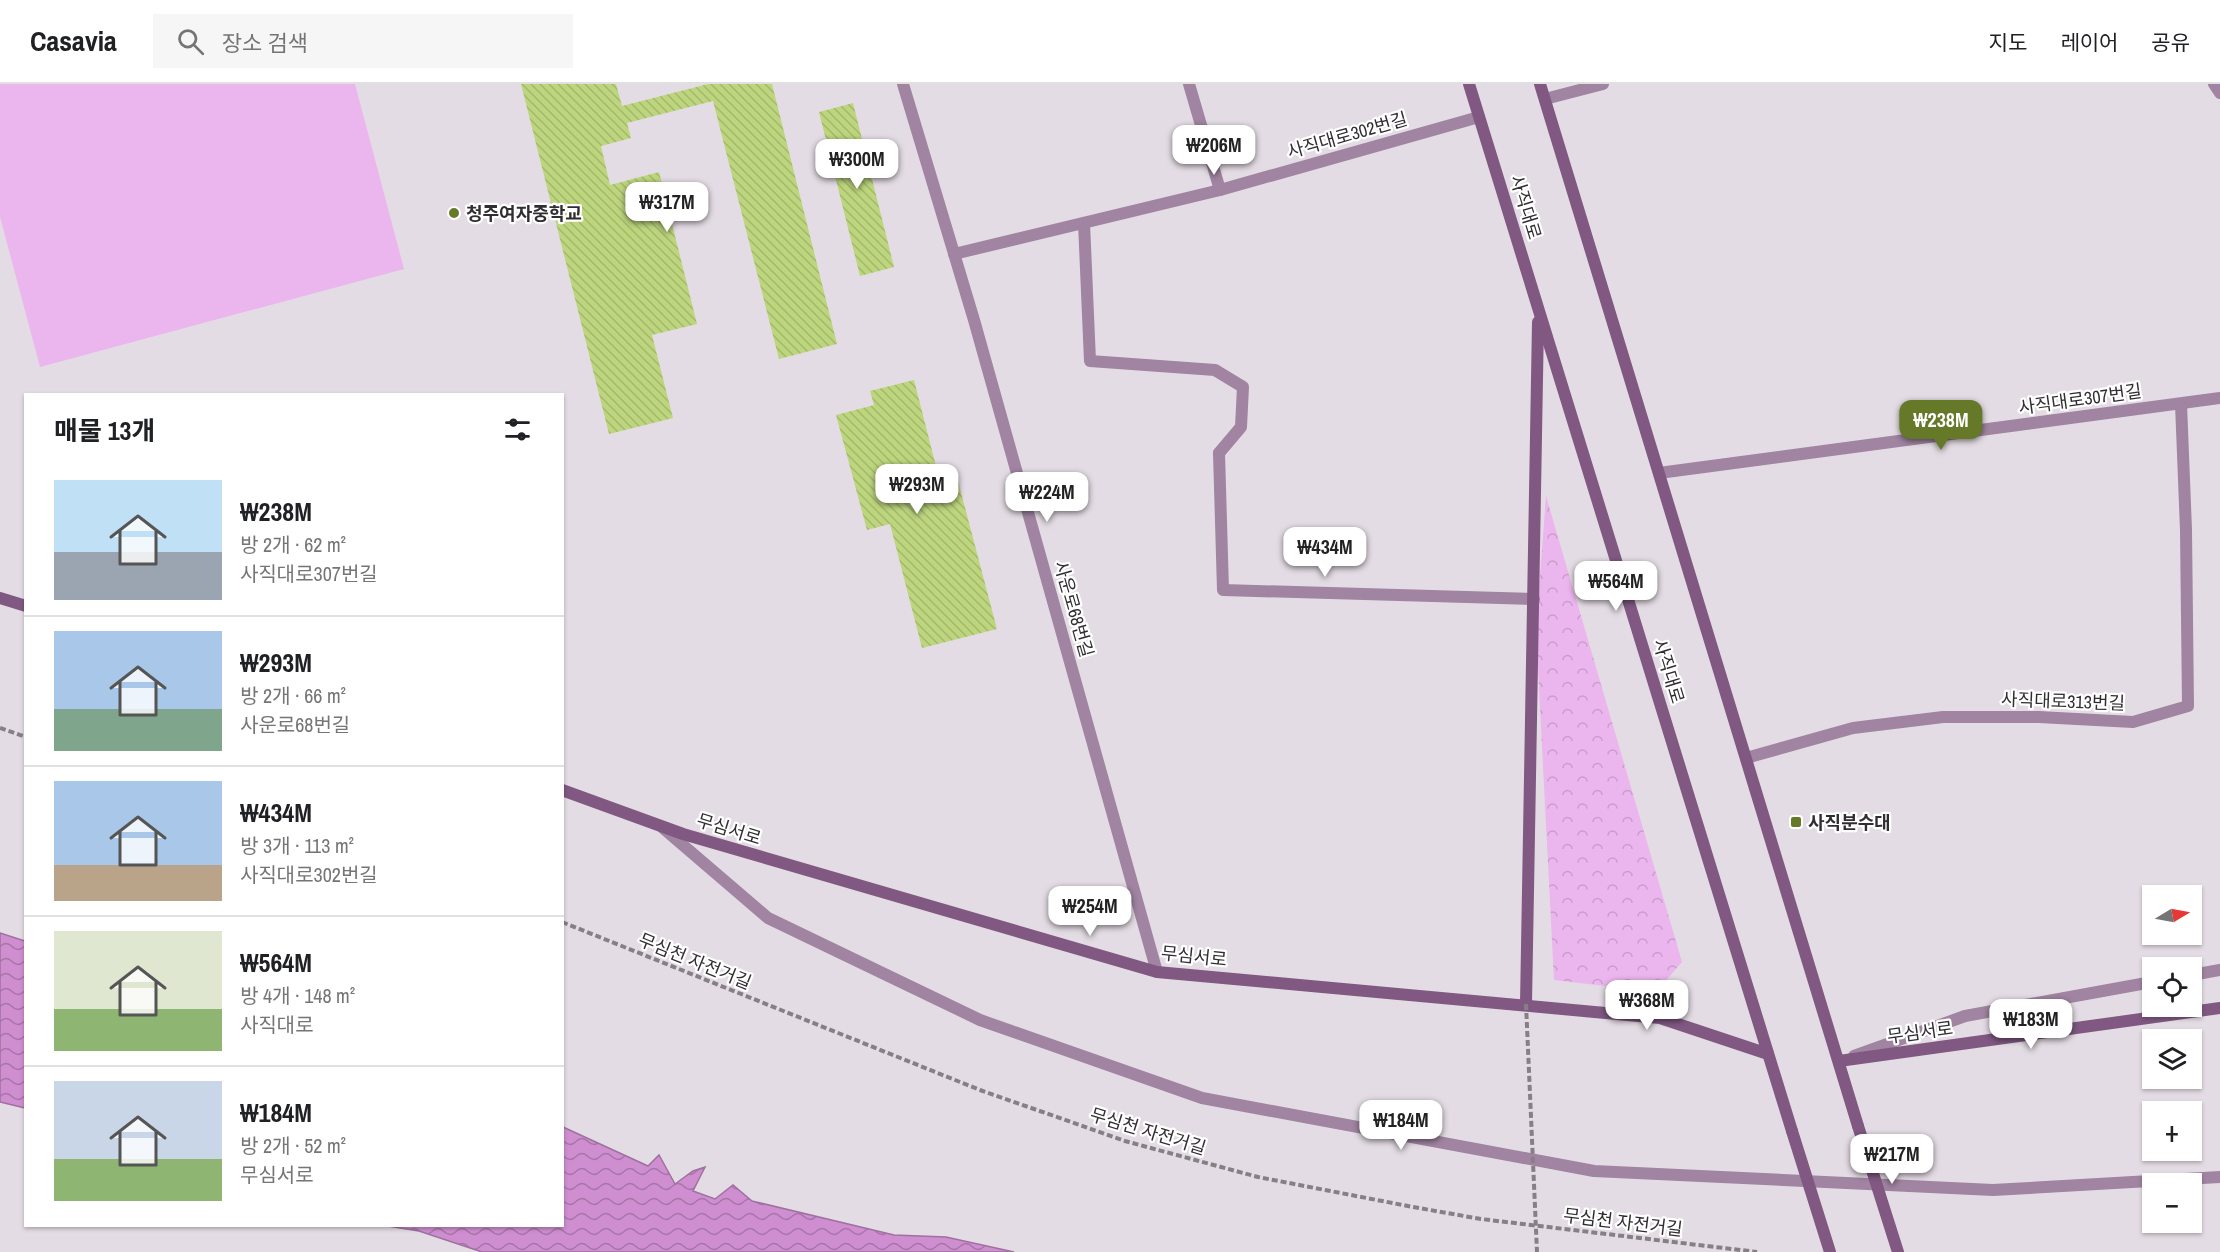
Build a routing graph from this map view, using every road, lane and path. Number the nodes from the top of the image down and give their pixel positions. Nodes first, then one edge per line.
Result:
1 (903, 84) edge
2 (1189, 84) edge
3 (1469, 84) edge
4 (1540, 84) edge
5 (1603, 84) edge
6 (2214, 84) edge
7 (2220, 93) edge
8 (1545, 99) junction
9 (1479, 117) junction
10 (1220, 190) junction
11 (1084, 223) junction
12 (954, 254) junction
13 (1539, 309) junction
14 (2220, 398) edge
15 (2181, 404) junction
16 (1659, 473) junction
17 (0, 598) edge
18 (1534, 599) junction
19 (24, 605) edge
20 (0, 728) edge
21 (24, 736) edge
22 (1746, 758) junction
23 (564, 791) edge
24 (662, 827) junction
25 (564, 923) edge
26 (2220, 970) edge
27 (1157, 972) junction
28 (2202, 973) edge
29 (2142, 984) edge
30 (1526, 1004) junction
31 (2220, 1008) edge
32 (1768, 1054) junction
33 (1839, 1061) junction
34 (2220, 1176) edge
35 (1536, 1252) edge
36 (1757, 1252) edge
37 (1830, 1252) edge
38 (1898, 1252) edge

1 - 12 street, 사운로68번길
2 - 10 street
3 - 9 main road, 사직대로
4 - 8 main road
5 - 8 street
6 - 7 street
8 - 16 main road
9 - 10 street, 사직대로302번길
9 - 13 main road, 사직대로
10 - 11 street, 사직대로302번길
11 - 12 street, 사직대로302번길
11 - 18 street
12 - 27 street, 사운로68번길
13 - 18 main road
13 - 32 main road, 사직대로
14 - 15 street, 사직대로307번길
15 - 16 street, 사직대로307번길
15 - 22 street, 사직대로313번길
16 - 22 main road
17 - 19 main road
18 - 30 main road
20 - 21 path
22 - 33 main road
23 - 24 main road, 무심서로
24 - 27 main road, 무심서로
24 - 34 street
25 - 36 path, 무심천 자전거길
26 - 28 street
27 - 30 main road, 무심서로
29 - 33 street
30 - 32 main road, 무심서로
30 - 35 path, bridge
31 - 33 main road, 무심서로
32 - 37 main road, 사직대로, bridge
33 - 38 main road, bridge

